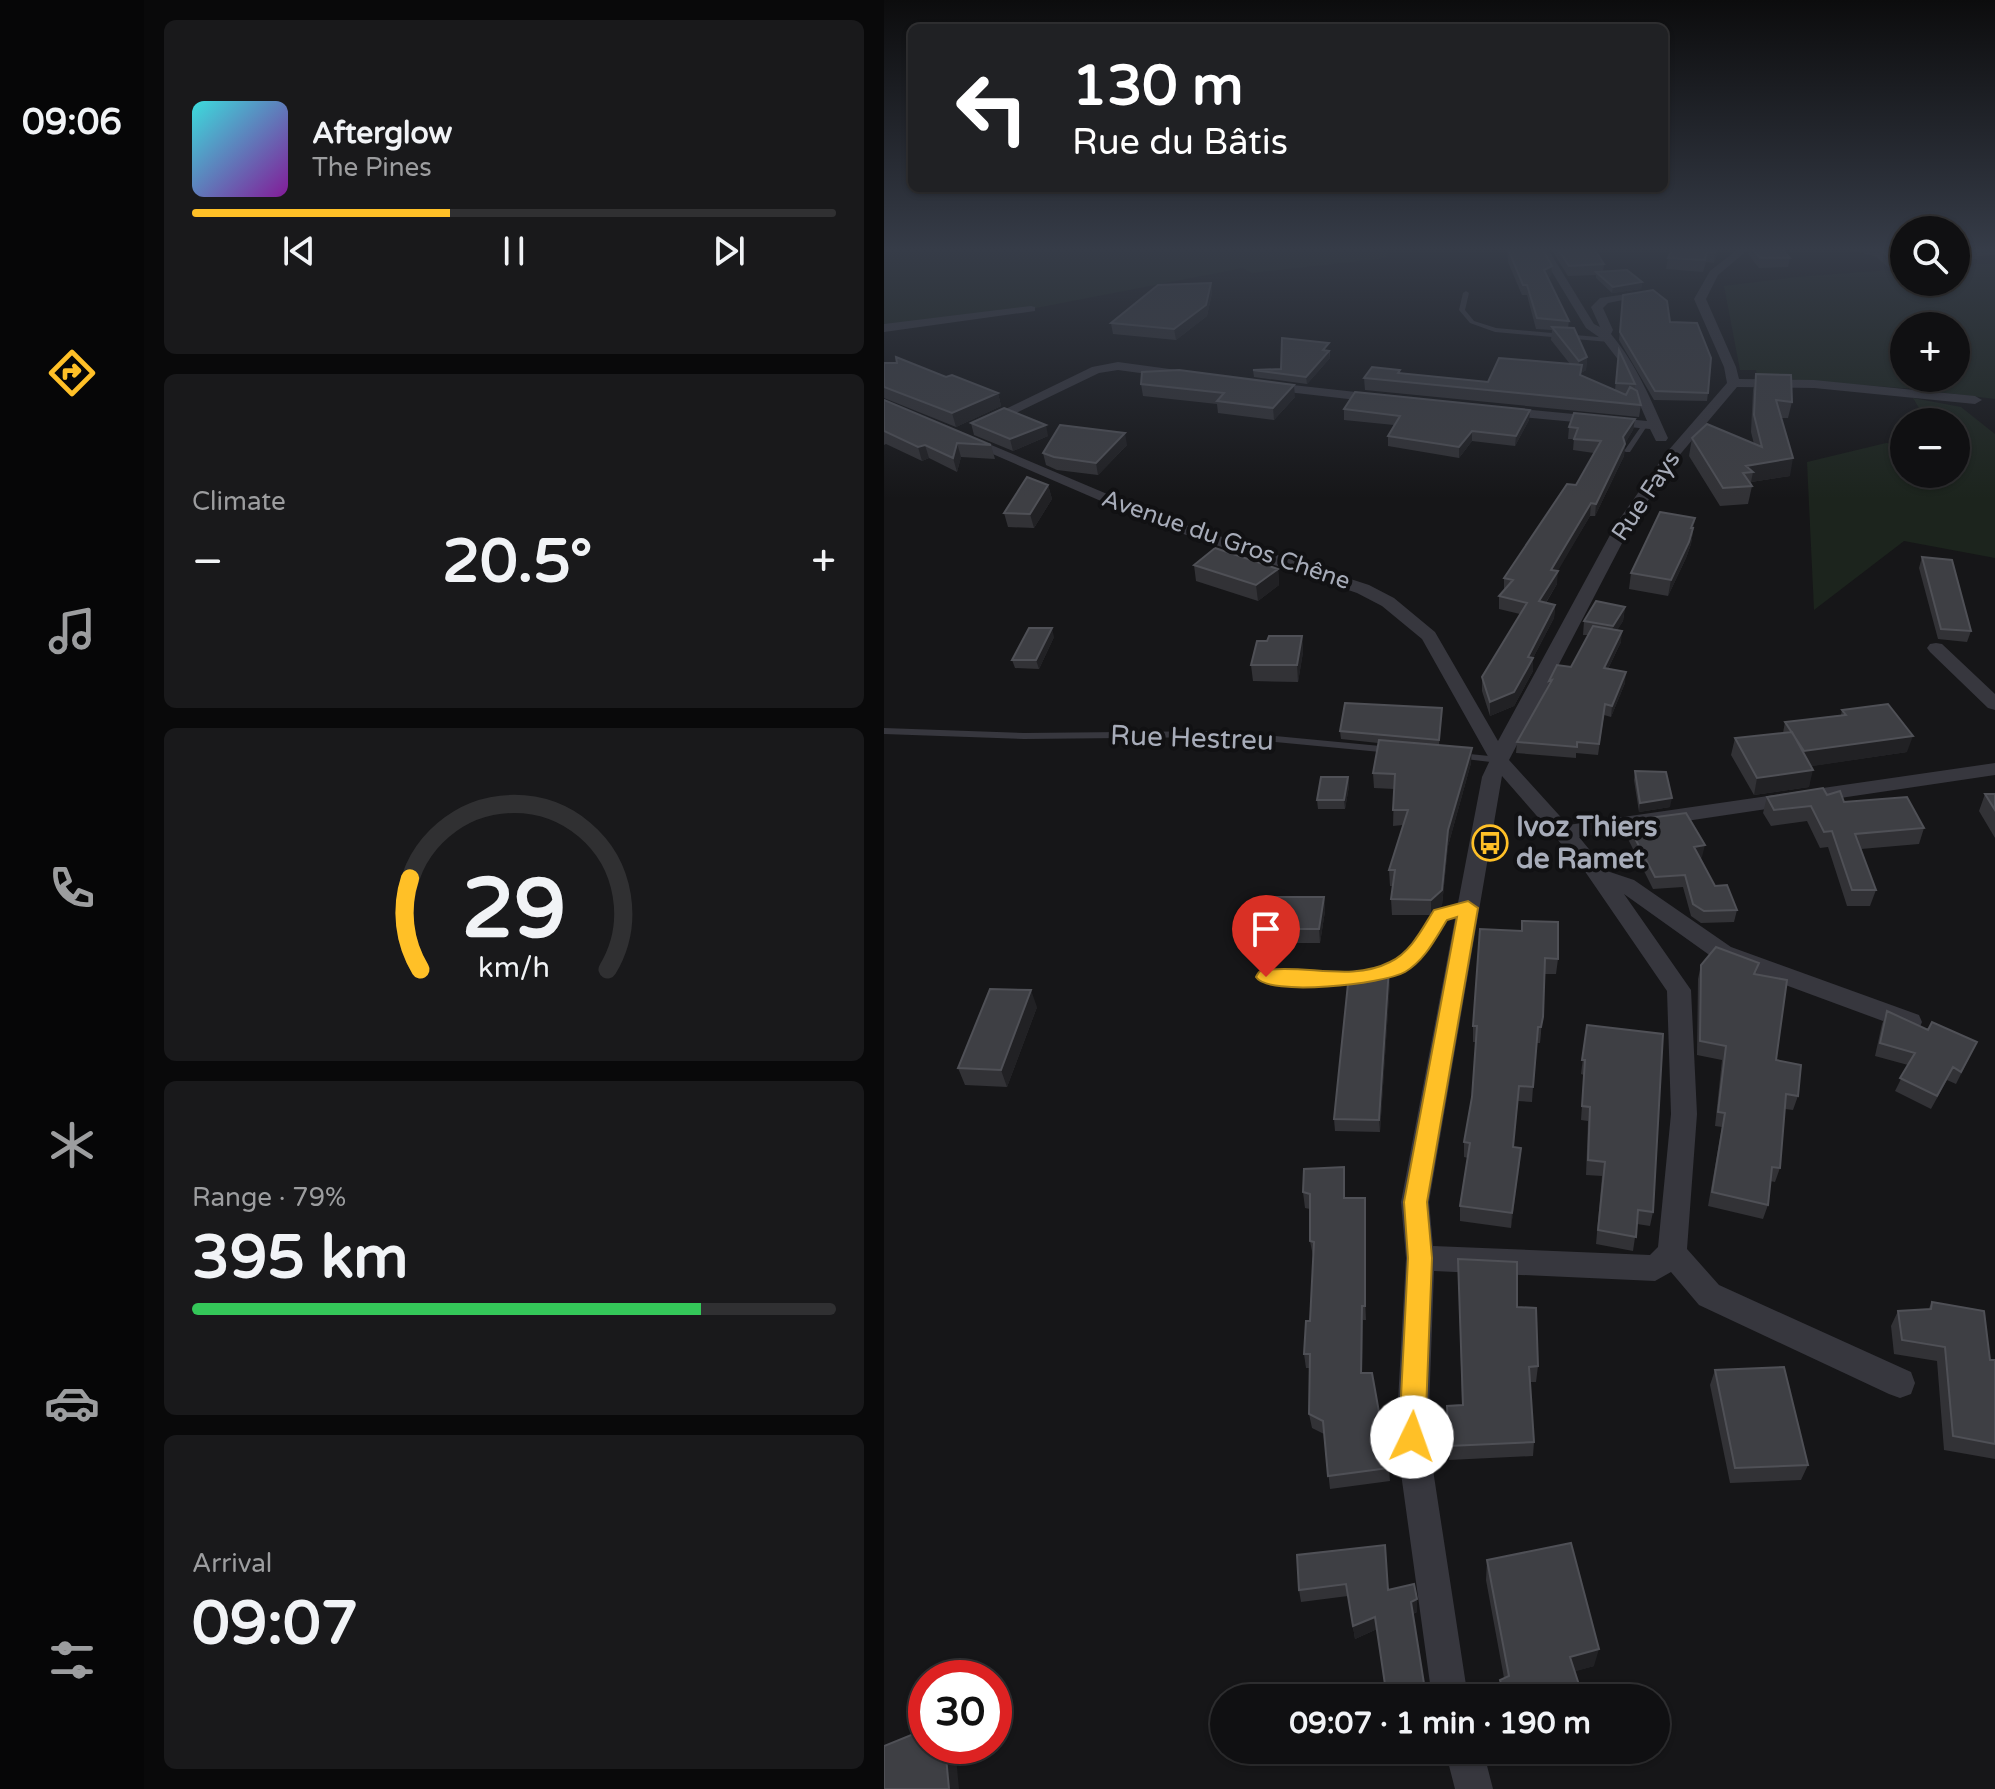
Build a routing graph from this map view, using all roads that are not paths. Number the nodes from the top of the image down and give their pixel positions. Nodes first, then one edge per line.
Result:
1 (1534, 332) edge
2 (1599, 332) edge
3 (1607, 332) edge
4 (1715, 332) edge
5 (1606, 337) junction
6 (1196, 377) edge
7 (1733, 383) junction
8 (1258, 385) edge
9 (1395, 400) edge
10 (1975, 400) dead end
11 (1485, 409) edge
12 (1651, 426) junction
13 (1628, 451) edge
14 (1672, 455) junction
15 (1936, 648) dead end
16 (1973, 682) junction
17 (1995, 692) edge
18 (1995, 704) edge
19 (884, 731) edge
20 (1404, 751) edge
21 (1452, 756) edge
22 (1499, 760) junction
23 (1995, 769) edge
24 (1566, 832) junction
25 (1600, 876) junction
26 (1468, 912) junction
27 (1266, 977) dead end
28 (1910, 1022) edge
29 (1672, 1253) junction
30 (1420, 1258) junction
31 (1900, 1383) dead end
32 (1448, 1684) edge
33 (1468, 1764) edge
34 (1474, 1789) edge

1 - 5 lane
2 - 5 street
3 - 5 street
4 - 7 street
5 - 12 street
6 - 22 street, Avenue du Gros Chêne
7 - 10 street
7 - 14 street, Rue Fays
8 - 9 street
11 - 12 street
12 - 13 lane
12 - 14 street
14 - 22 street, Rue Fays
15 - 16 street
16 - 17 lane
16 - 18 street
19 - 20 lane, Rue Hestreu
21 - 22 lane
22 - 24 street, Avenue du Gros Chêne
22 - 26 street, Rue Fays
23 - 24 street
24 - 25 street, Avenue du Gros Chêne
25 - 28 street
25 - 29 street, Avenue du Gros Chêne
26 - 27 lane
26 - 30 street, Rue Fays
29 - 30 street
29 - 31 street
30 - 32 street, Rue Fays
33 - 34 street

